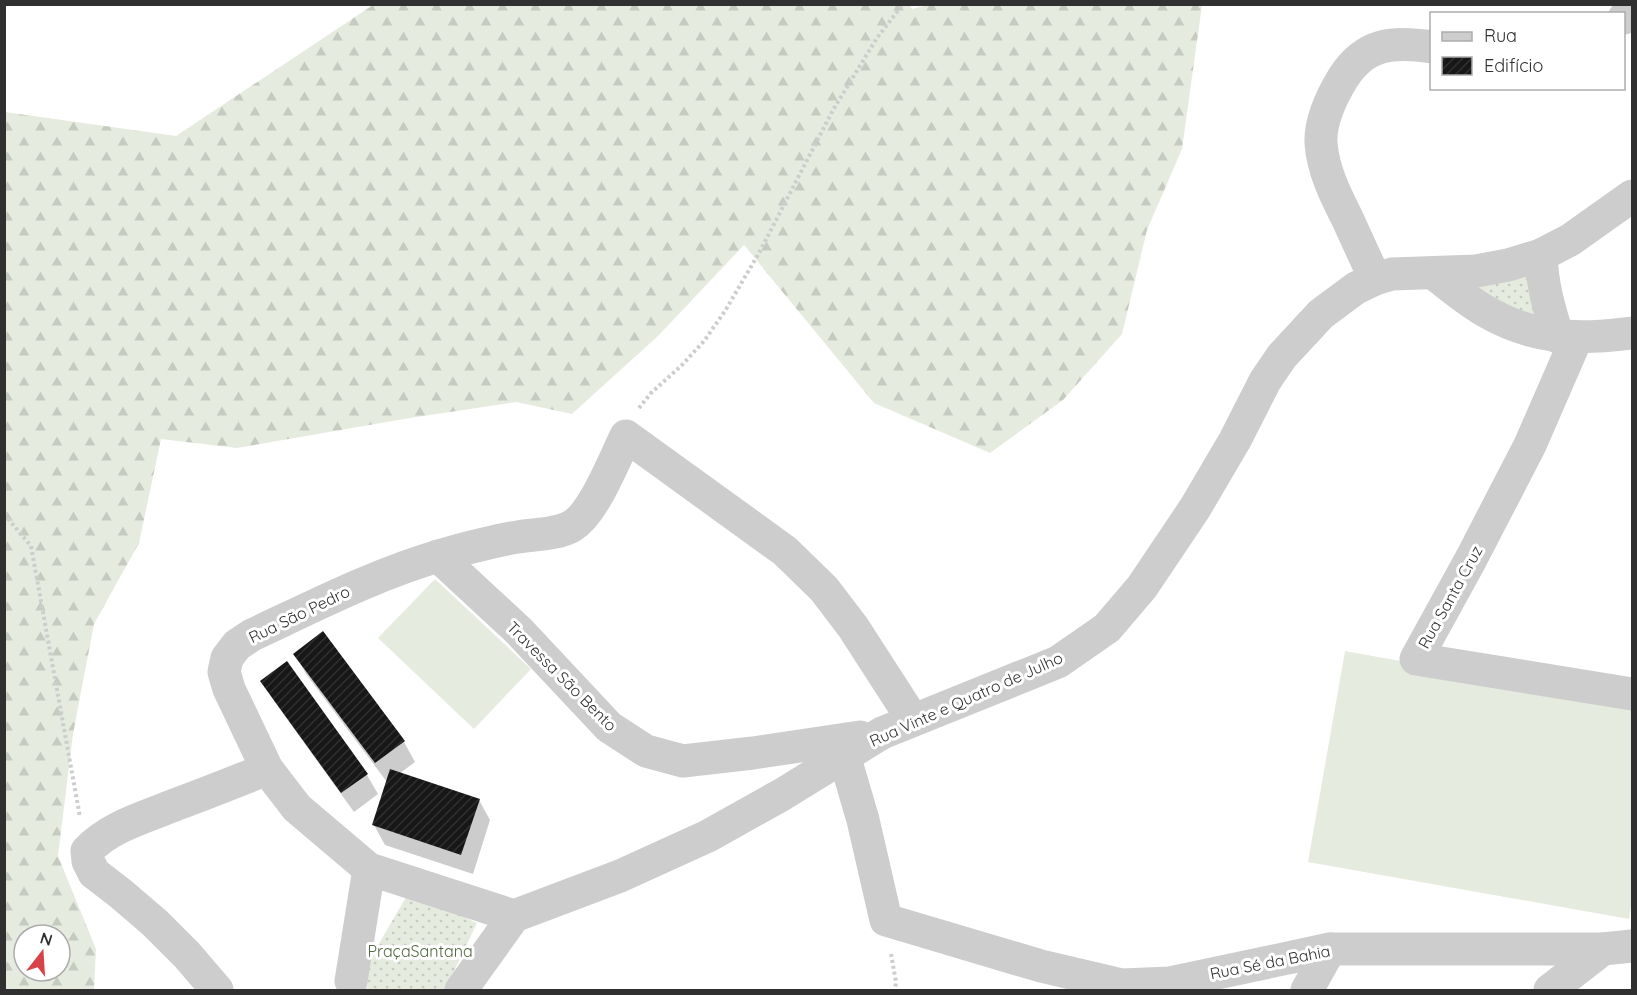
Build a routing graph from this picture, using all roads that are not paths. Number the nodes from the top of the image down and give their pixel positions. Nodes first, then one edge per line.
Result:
1 (1430, 47) edge
2 (1632, 196) edge
3 (1541, 255) junction
4 (1433, 273) junction
5 (1375, 279) junction
6 (1632, 333) edge
7 (1567, 337) junction
8 (438, 556) junction
9 (1632, 694) edge
10 (913, 720) junction
11 (841, 748) junction
12 (267, 769) junction
13 (369, 869) junction
14 (514, 916) junction
15 (1618, 947) edge
16 (1330, 949) junction
17 (351, 981) dead end
18 (217, 990) edge
19 (461, 990) edge
20 (1307, 990) edge
21 (1550, 990) edge

1 - 5 street
2 - 3 street, Rua Vinte e Quatro de Julho
3 - 4 street, Rua Vinte e Quatro de Julho
3 - 7 street
4 - 5 street, Rua Vinte e Quatro de Julho
4 - 7 street
5 - 10 street, Rua Vinte e Quatro de Julho
6 - 7 street
7 - 9 street, Rua Santa Cruz
8 - 10 street, Rua São Pedro
8 - 11 street, Travessa São Bento
8 - 12 street, Rua São Pedro
10 - 11 street, Rua Vinte e Quatro de Julho
11 - 14 street, Rua Vinte e Quatro de Julho
11 - 16 street, Rua Sé da Bahia
12 - 13 street, Rua São Pedro
12 - 18 street
13 - 14 street, Rua São Pedro
13 - 17 street
14 - 19 street
15 - 16 street, Rua Sé da Bahia
15 - 21 street
16 - 20 street

